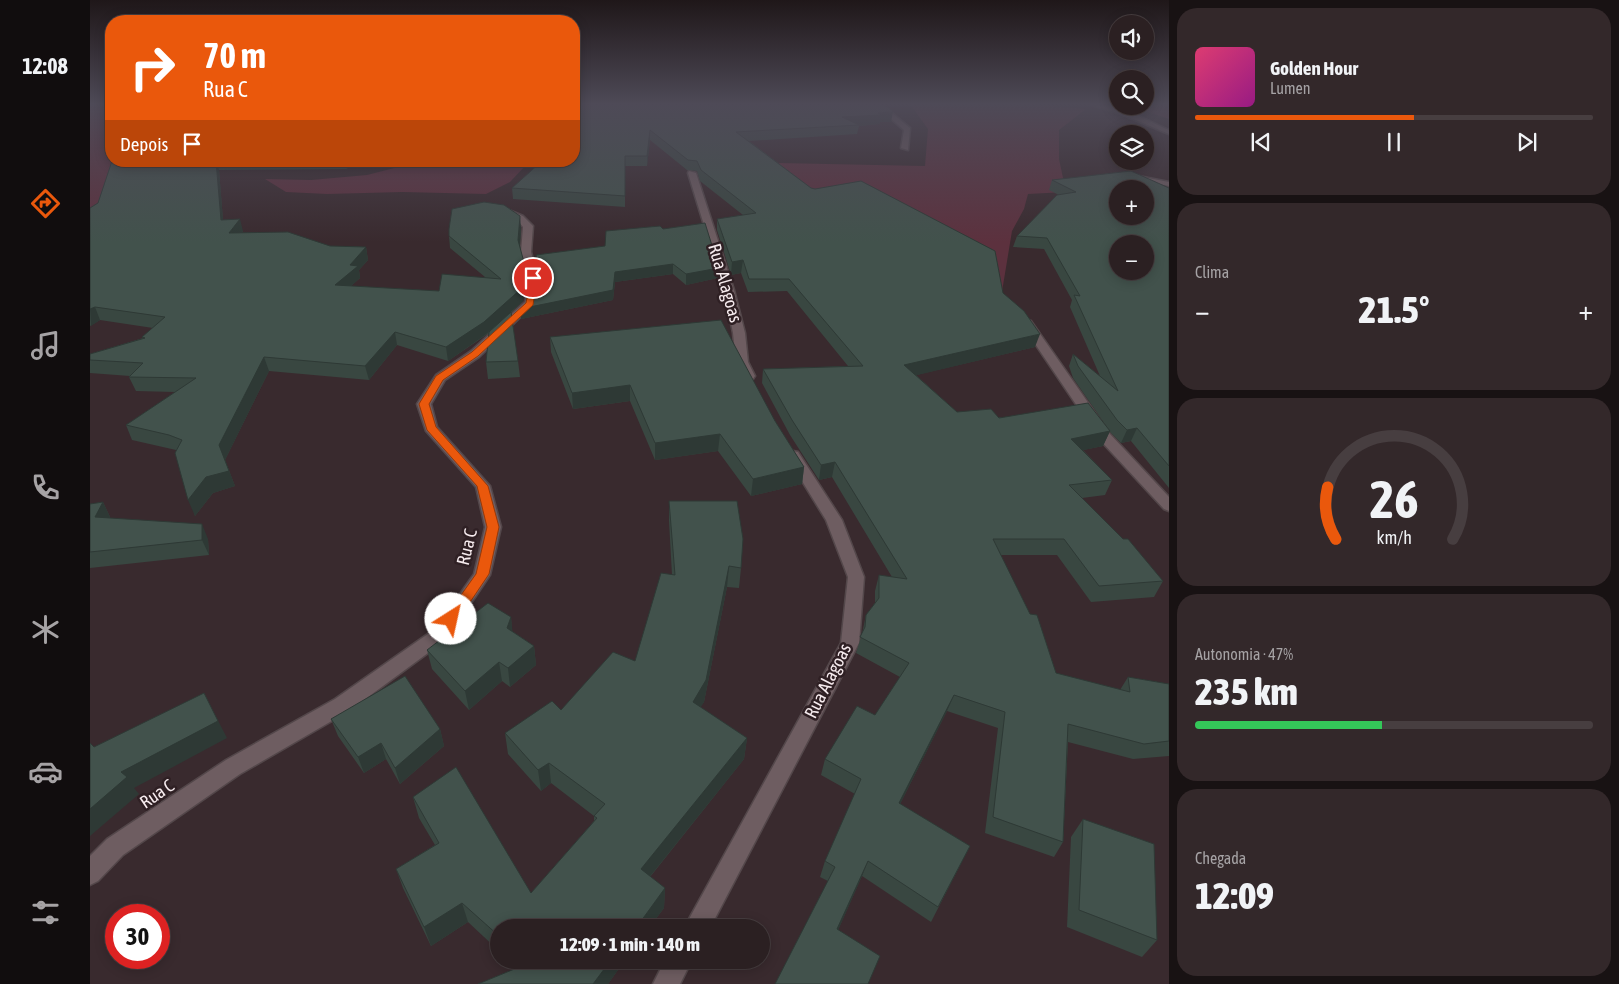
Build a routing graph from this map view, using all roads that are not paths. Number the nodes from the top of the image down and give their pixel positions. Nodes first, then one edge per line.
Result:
1 (692, 173) edge
2 (1118, 174) edge
3 (1169, 184) edge
4 (487, 208) edge
5 (1025, 320) edge
6 (755, 387) edge
7 (786, 444) edge
8 (1169, 506) edge
9 (90, 873) edge
10 (701, 919) edge
11 (674, 969) edge
12 (666, 984) edge

1 - 6 street, Rua Alagoas
2 - 3 street
4 - 9 street, Rua C
5 - 8 street
7 - 10 street, Rua Alagoas
11 - 12 street

